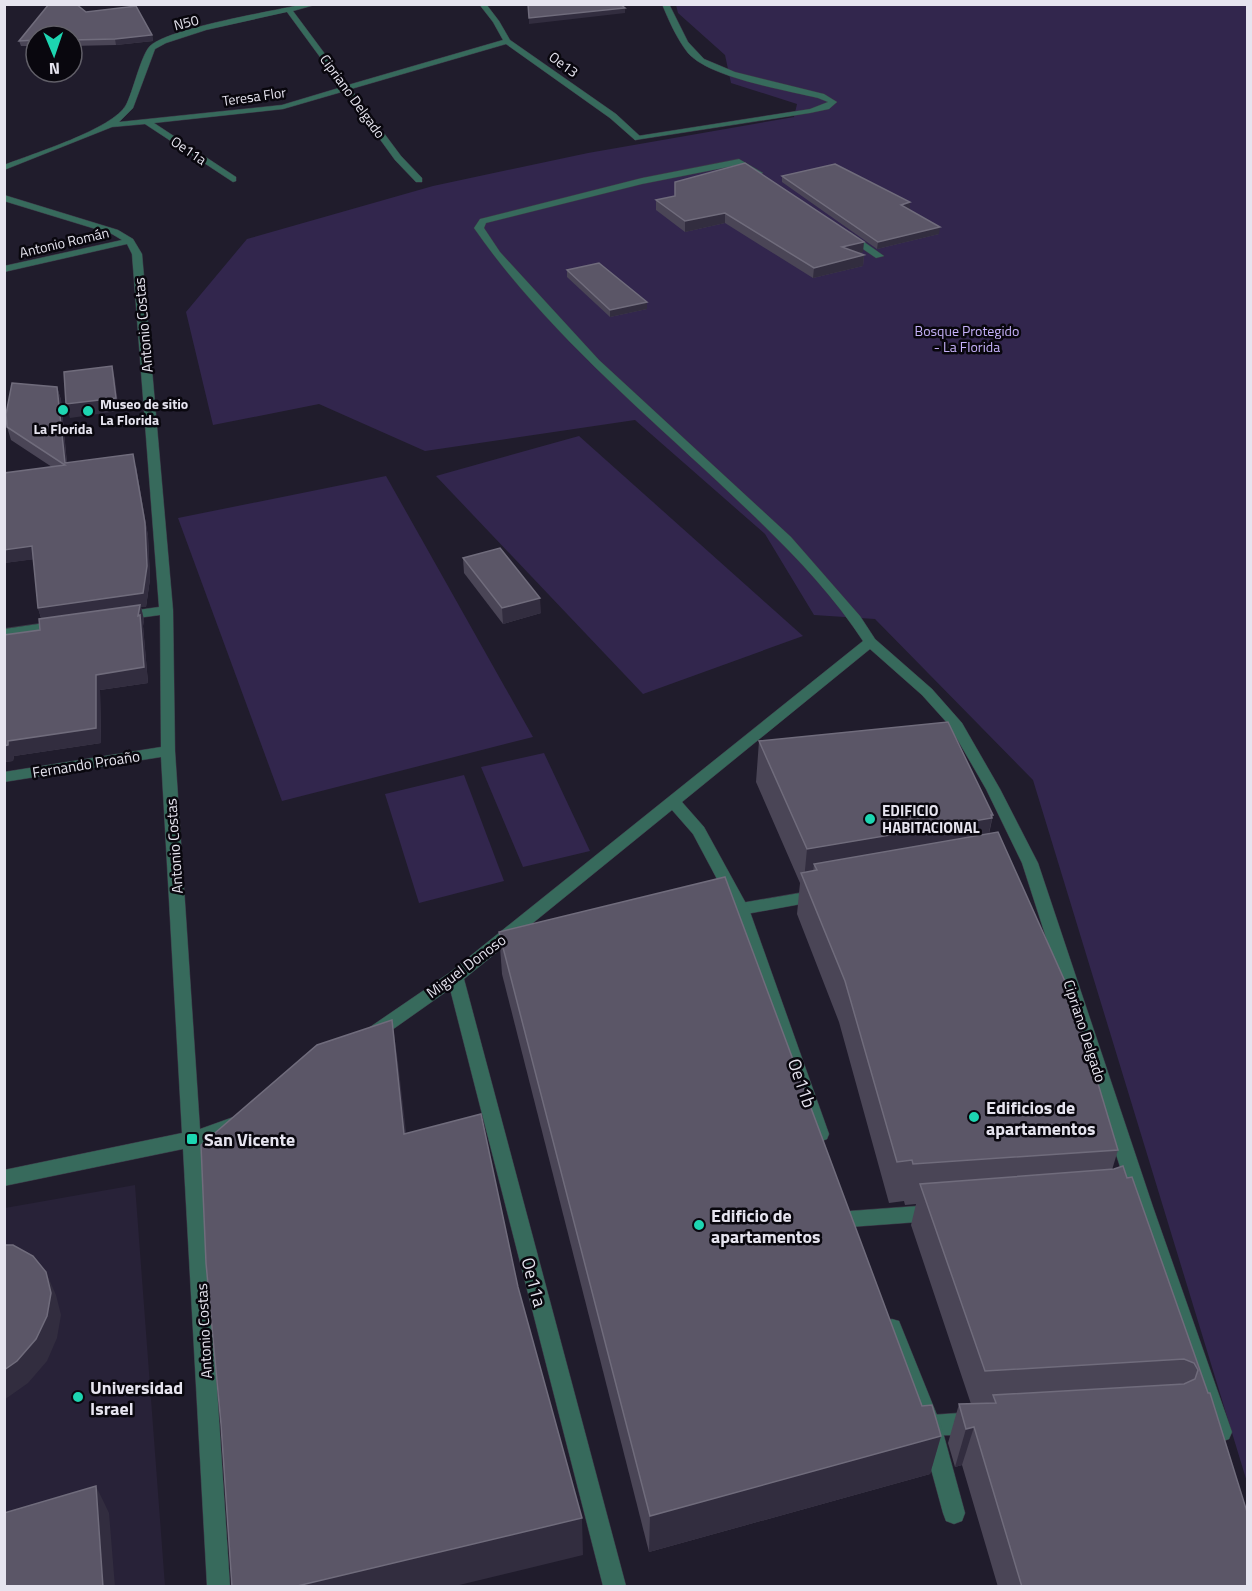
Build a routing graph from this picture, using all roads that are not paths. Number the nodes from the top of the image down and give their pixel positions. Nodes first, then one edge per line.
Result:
1 (315, 4) edge
2 (482, 4) edge
3 (665, 4) edge
4 (289, 10) junction
5 (507, 41) junction
6 (347, 88) junction
7 (146, 121) junction
8 (111, 125) junction
9 (4, 157) edge
10 (8, 166) edge
11 (233, 180) dead end
12 (418, 180) dead end
13 (771, 182) edge
14 (4, 198) edge
15 (840, 229) edge
16 (130, 241) junction
17 (879, 256) dead end
18 (4, 269) edge
19 (166, 610) junction
20 (110, 618) edge
21 (75, 623) edge
22 (4, 633) edge
23 (870, 642) junction
24 (168, 751) junction
25 (4, 777) edge
26 (673, 802) junction
27 (833, 894) edge
28 (741, 909) junction
29 (455, 977) junction
30 (358, 1044) edge
31 (251, 1119) edge
32 (192, 1138) junction
33 (827, 1153) edge
34 (4, 1178) edge
35 (842, 1197) edge
36 (945, 1212) edge
37 (850, 1220) junction
38 (858, 1241) edge
39 (884, 1306) edge
40 (1001, 1420) edge
41 (930, 1425) junction
42 (1224, 1444) edge
43 (954, 1513) dead end
44 (219, 1587) edge
45 (614, 1587) edge

1 - 4 street, N50
2 - 5 street, Oe13
3 - 5 street, Oe13
4 - 6 street, Cipriano Delgado
4 - 8 street, N50
5 - 6 street, Teresa Flor
6 - 7 street, Teresa Flor
6 - 12 street, Cipriano Delgado
7 - 8 street, Teresa Flor
7 - 11 street, Oe11a
8 - 10 street, Teresa Flor
9 - 10 street
13 - 23 street, Cipriano Delgado
14 - 16 street
15 - 17 street
16 - 18 street, Antonio Román
16 - 19 street, Antonio Costas
19 - 20 street
19 - 24 street, Antonio Costas
21 - 22 street
23 - 26 street, Miguel Donoso
23 - 42 street, Cipriano Delgado
24 - 25 street, Fernando Proaño
24 - 32 street, Antonio Costas
26 - 28 street, Oe11b
26 - 29 street, Miguel Donoso
27 - 28 street
28 - 33 street, Oe11b
29 - 30 street, Miguel Donoso
29 - 45 street, Oe11a
31 - 32 street
32 - 34 street
32 - 44 street, Antonio Costas
35 - 37 street
36 - 37 street
37 - 38 street
39 - 41 street
40 - 41 street
41 - 43 street

